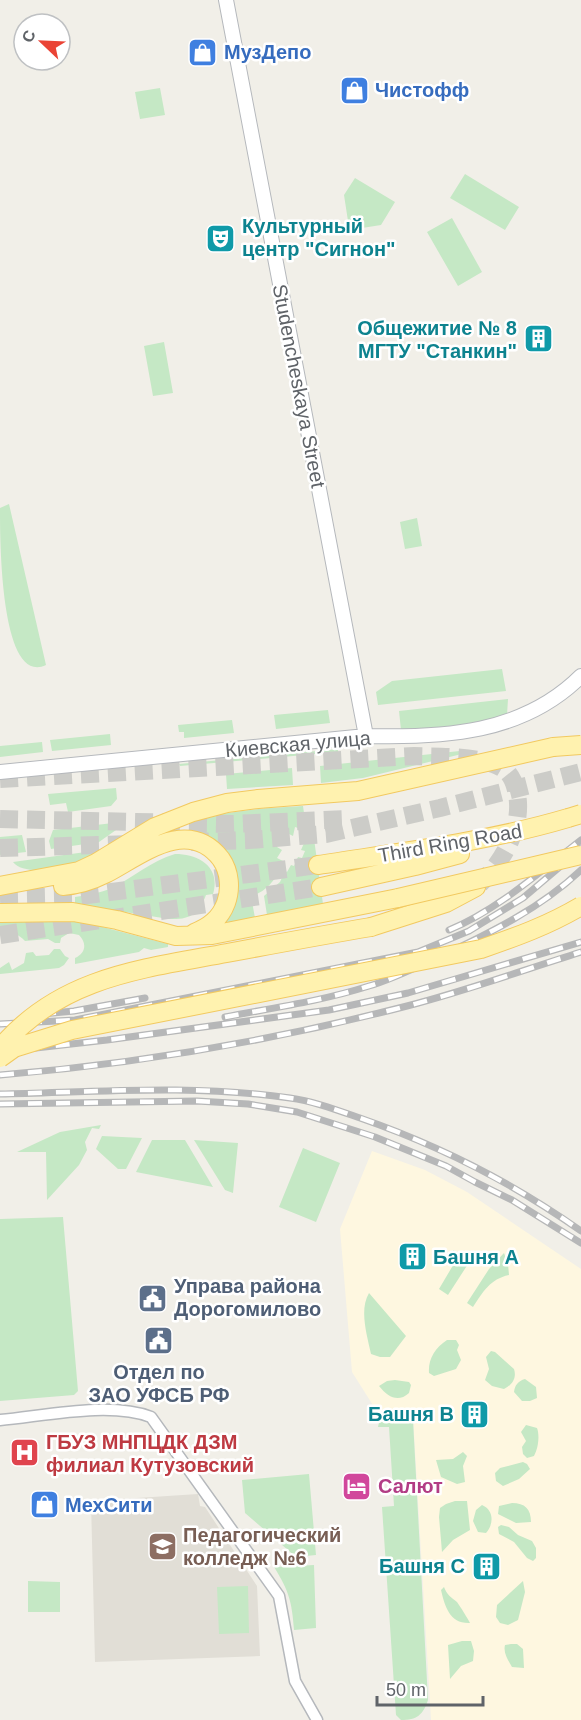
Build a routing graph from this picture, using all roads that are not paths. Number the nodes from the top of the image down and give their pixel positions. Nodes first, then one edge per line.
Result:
1 (226, 0) edge
2 (581, 676) edge
3 (366, 736) junction
4 (581, 745) edge
5 (0, 772) edge
6 (574, 816) edge
7 (541, 826) junction
8 (581, 855) edge
9 (318, 865) tunnel mouth
10 (321, 887) tunnel mouth
11 (476, 887) tunnel mouth
12 (0, 888) edge
13 (581, 906) edge
14 (0, 913) edge
15 (186, 937) junction
16 (0, 1048) edge
17 (0, 1058) edge
18 (0, 1420) edge
19 (316, 1720) edge

1 - 3 street, Studencheskaya Street
2 - 3 street, Киевская улица
3 - 5 street, Киевская улица
4 - 12 main road, bridge
6 - 7 main road, Third Ring Road
7 - 9 main road, Third Ring Road
7 - 10 main road
8 - 15 main road, bridge
11 - 16 main road, bridge
12 - 15 main road
13 - 17 main road, bridge
14 - 15 main road
18 - 19 street

